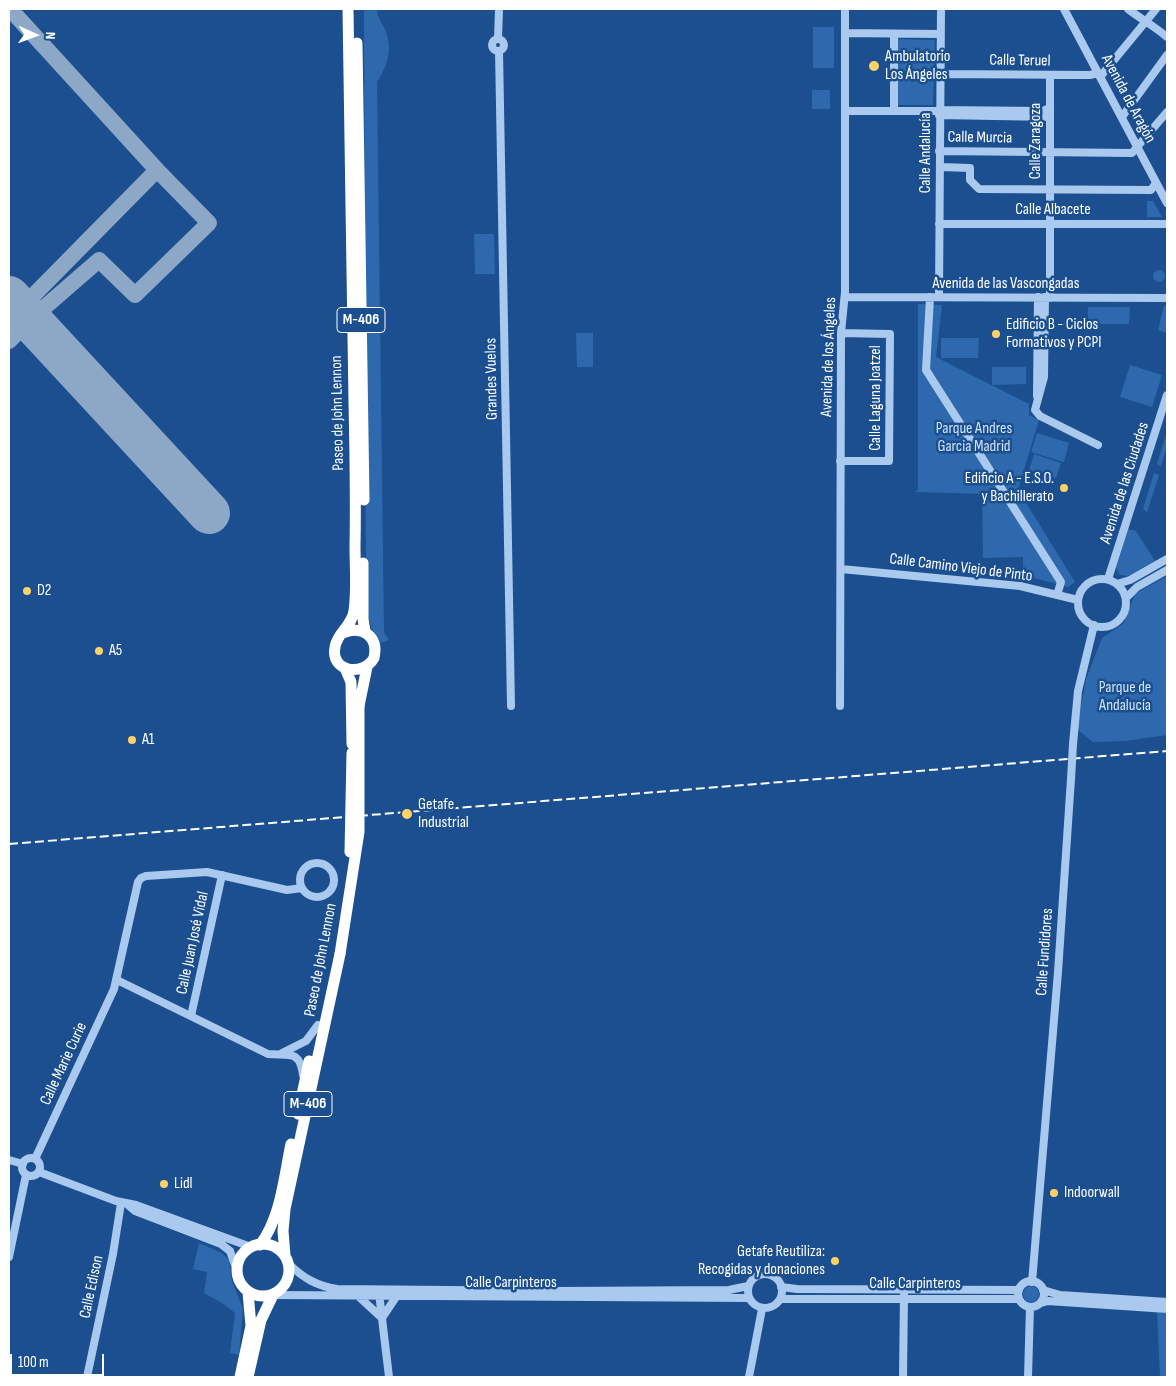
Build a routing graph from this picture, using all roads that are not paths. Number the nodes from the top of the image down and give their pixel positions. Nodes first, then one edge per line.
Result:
1 (348, 9) edge
2 (356, 9) edge
3 (499, 9) edge
4 (845, 9) edge
5 (940, 9) edge
6 (1064, 9) edge
7 (1128, 9) edge
8 (1156, 9) edge
9 (1147, 20) junction
10 (845, 33) junction
11 (894, 34) junction
12 (940, 34) junction
13 (1167, 37) edge
14 (1167, 55) edge
15 (940, 74) junction
16 (1050, 75) junction
17 (1099, 75) junction
18 (1050, 108) junction
19 (846, 111) junction
20 (894, 111) junction
21 (939, 112) junction
22 (1167, 112) edge
23 (1050, 117) junction
24 (1122, 117) junction
25 (1138, 147) junction
26 (939, 151) junction
27 (1050, 153) junction
28 (940, 167) junction
29 (1156, 183) junction
30 (1050, 190) junction
31 (1167, 203) edge
32 (939, 224) junction
33 (1050, 224) junction
34 (1167, 224) edge
35 (845, 297) junction
36 (930, 297) junction
37 (938, 297) junction
38 (1044, 298) junction
39 (1167, 298) edge
40 (841, 333) junction
41 (1167, 395) edge
42 (1098, 445) dead end
43 (840, 461) junction
44 (1167, 559) edge
45 (841, 569) junction
46 (1167, 570) edge
47 (1108, 579) junction
48 (1117, 584) junction
49 (1057, 594) junction
50 (1126, 598) junction
51 (1078, 600) junction
52 (1094, 625) junction
53 (365, 631) junction
54 (342, 633) junction
55 (345, 668) junction
56 (366, 668) junction
57 (355, 705) junction
58 (511, 706) dead end
59 (840, 706) dead end
60 (222, 875) junction
61 (302, 888) junction
62 (336, 953) junction
63 (117, 980) junction
64 (191, 1016) junction
65 (318, 1024) junction
66 (278, 1055) junction
67 (304, 1082) junction
68 (35, 1159) junction
69 (9, 1160) edge
70 (23, 1164) junction
71 (39, 1172) junction
72 (26, 1175) junction
73 (124, 1204) junction
74 (255, 1246) junction
75 (9, 1257) edge
76 (287, 1260) junction
77 (237, 1271) junction
78 (1032, 1282) junction
79 (748, 1286) junction
80 (782, 1287) junction
81 (1019, 1290) junction
82 (1043, 1290) junction
83 (248, 1292) junction
84 (380, 1294) junction
85 (904, 1294) junction
86 (273, 1295) junction
87 (356, 1296) junction
88 (396, 1297) junction
89 (749, 1298) junction
90 (781, 1298) junction
91 (1019, 1299) junction
92 (1167, 1302) edge
93 (1041, 1303) junction
94 (1030, 1307) junction
95 (762, 1308) junction
96 (1167, 1310) edge
97 (382, 1318) junction
98 (87, 1377) edge
99 (240, 1377) edge
100 (248, 1377) edge
101 (389, 1377) edge
102 (749, 1377) edge
103 (903, 1377) edge
104 (1028, 1377) edge

1 - 54 highway, Paseo de John Lennon / M-406
2 - 53 highway, Paseo de John Lennon / M-406
3 - 58 street, Grandes Vuelos
4 - 10 street, Avenida de los Ángeles
5 - 12 street, Calle Andalucía
6 - 17 street, Avenida de Aragón
7 - 9 street
8 - 9 street
9 - 13 street
9 - 17 street
10 - 11 street
10 - 19 street, Avenida de los Ángeles
11 - 12 street
11 - 20 street
12 - 15 street, Calle Andalucía
14 - 24 street
15 - 16 street, Calle Teruel
15 - 21 street, Calle Andalucía
16 - 17 street, Calle Teruel
16 - 18 street, Calle Zaragoza
17 - 24 street, Avenida de Aragón
18 - 21 street
18 - 23 street, Calle Zaragoza
19 - 20 street
19 - 35 street, Avenida de los Ángeles
20 - 21 street
21 - 23 street
21 - 26 street, Calle Andalucía
22 - 25 street
23 - 27 street, Calle Zaragoza
24 - 25 street, Avenida de Aragón
25 - 27 street, Calle Murcia
25 - 29 street, Avenida de Aragón
26 - 27 street, Calle Murcia
26 - 28 street, Calle Andalucía
27 - 30 street, Calle Zaragoza
28 - 30 street
28 - 32 street, Calle Andalucía
29 - 30 street
29 - 31 street, Avenida de Aragón
30 - 33 street, Calle Zaragoza
32 - 33 street, Calle Albacete
32 - 37 street, Calle Andalucía
33 - 34 street, Calle Albacete
33 - 38 street, Calle Zaragoza
35 - 36 street, Avenida de las Vascongadas
35 - 40 street, Avenida de los Ángeles
36 - 37 street, Avenida de las Vascongadas
36 - 49 street
37 - 38 street, Avenida de las Vascongadas
38 - 39 street, Avenida de las Vascongadas
38 - 42 street, Calle Zaragoza
40 - 43 street, Avenida de los Ángeles
40 - 43 street, Calle Laguna Joatzel
41 - 47 street, Avenida de las Ciudades
43 - 45 street, Avenida de los Ángeles
44 - 48 street
45 - 49 street, Calle Camino Viejo de Pinto
45 - 59 street, Avenida de los Ángeles
46 - 50 street
47 - 48 street
47 - 51 street
48 - 50 street
49 - 51 street, Calle Camino Viejo de Pinto
50 - 52 street
51 - 52 street
52 - 78 street, Calle Fundidores, bridge
53 - 54 highway
53 - 56 highway, M-406
54 - 55 highway, M-406
55 - 56 highway
55 - 57 highway, Paseo de John Lennon / M-406
56 - 57 highway, Paseo de John Lennon / M-406
57 - 62 highway, Paseo de John Lennon / M-406, bridge
60 - 61 street
60 - 63 street, Calle Marie Curie
60 - 64 street, Calle Juan José Vidal
61 - 61 street
62 - 65 highway, Paseo de John Lennon / M-406
62 - 76 highway, Paseo de John Lennon / M-406
63 - 64 street
63 - 68 street, Calle Marie Curie
64 - 66 street
65 - 66 street
65 - 67 highway, Paseo de John Lennon / M-406
66 - 67 street
67 - 74 highway, Paseo de John Lennon / M-406
68 - 70 street
68 - 71 street
69 - 70 street
70 - 72 street
71 - 72 street
71 - 73 street
72 - 75 street
73 - 74 street
73 - 77 street
73 - 98 street, Calle Edison
74 - 76 highway
74 - 77 highway, M-406
76 - 84 street, Calle Carpinteros
76 - 86 highway, M-406
77 - 83 highway
78 - 81 street
78 - 82 street
79 - 80 street
79 - 84 street, Calle Carpinteros
79 - 89 street
80 - 85 street, Calle Carpinteros
80 - 90 street
81 - 85 street, Calle Carpinteros
81 - 91 street
82 - 92 street
82 - 93 street
83 - 86 highway
83 - 99 highway
84 - 87 street, Calle Carpinteros
84 - 88 street, Calle Carpinteros
84 - 97 street
85 - 90 street, Calle Carpinteros
85 - 91 street, Calle Carpinteros
85 - 103 street
86 - 87 street, Calle Carpinteros
86 - 100 highway, M-406
87 - 97 street
88 - 89 street, Calle Carpinteros
88 - 97 street
89 - 95 street
90 - 95 street
91 - 94 street
93 - 94 street
93 - 96 street
94 - 104 street
95 - 102 street
97 - 101 street

